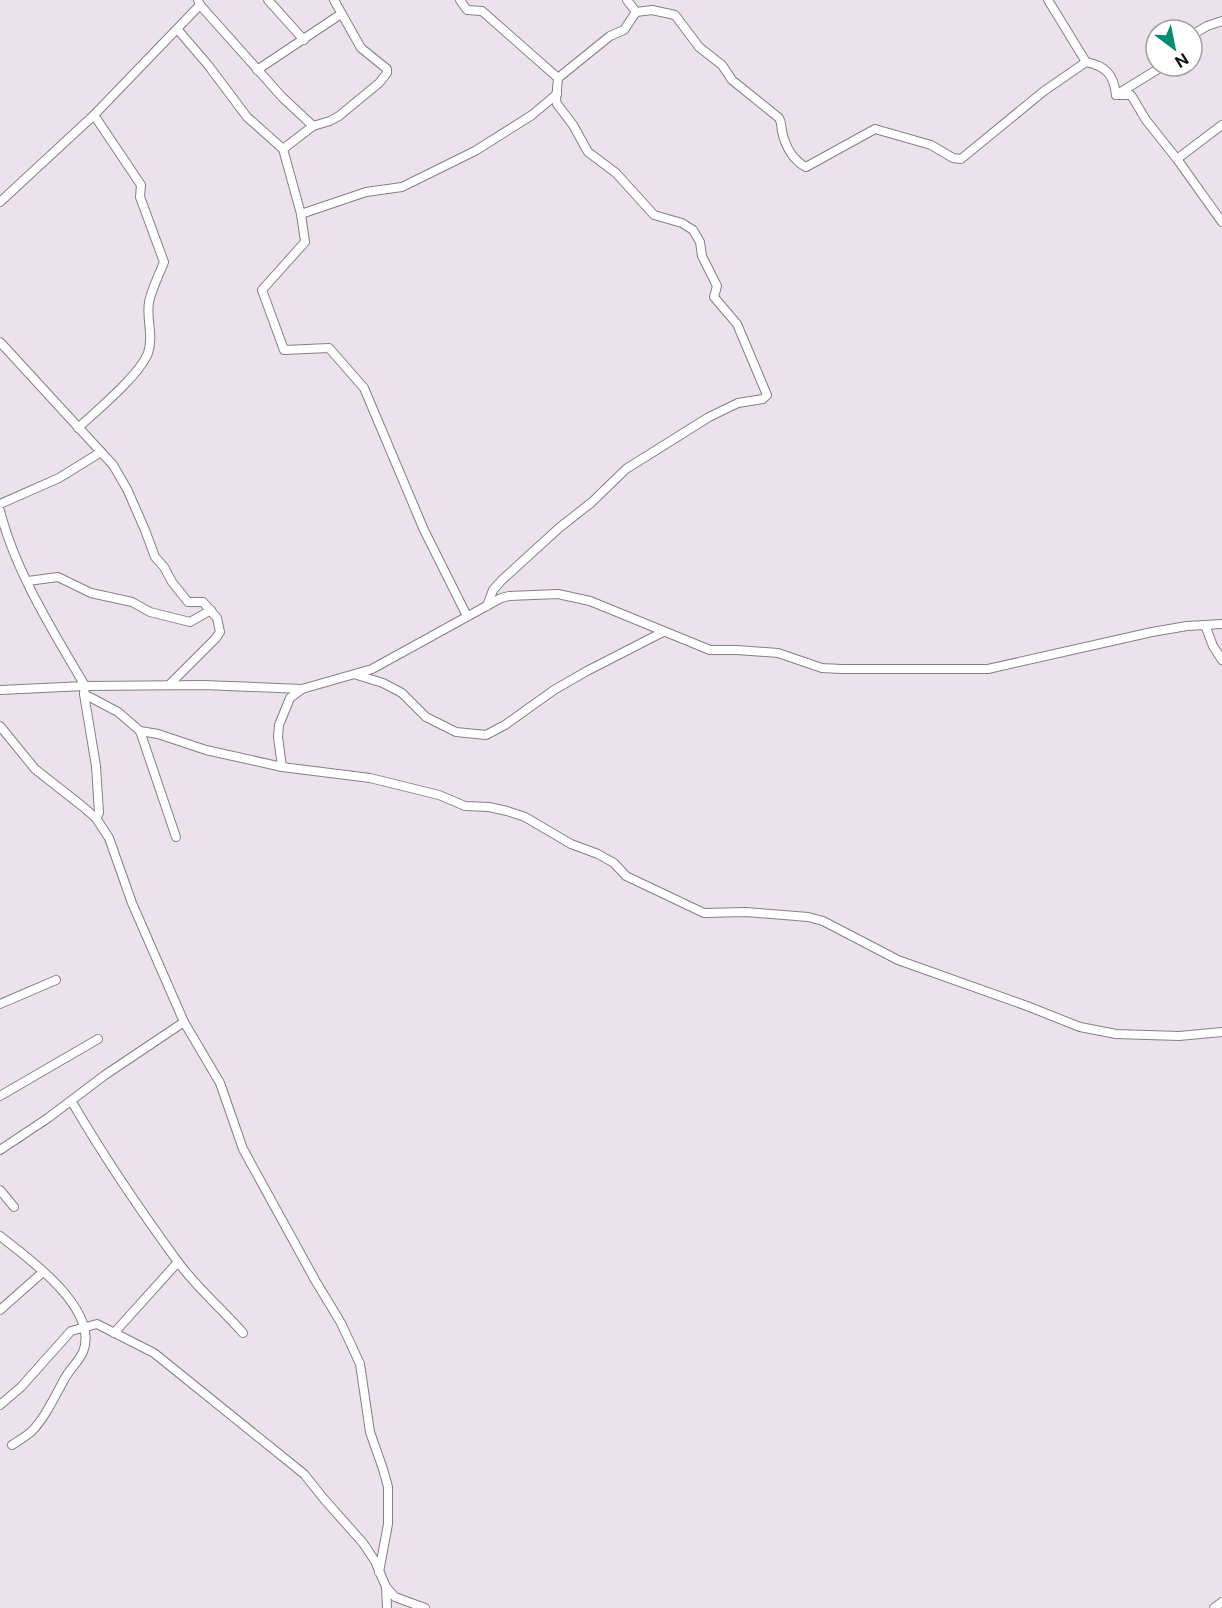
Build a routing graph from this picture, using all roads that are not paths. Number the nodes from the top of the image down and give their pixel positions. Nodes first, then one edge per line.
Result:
1 (268, 0) edge
2 (334, 0) edge
3 (460, 0) edge
4 (627, 0) edge
5 (1048, 0) edge
6 (199, 2) edge
7 (636, 12) junction
8 (341, 14) junction
9 (1222, 21) edge
10 (1204, 28) edge
11 (178, 30) junction
12 (304, 40) junction
13 (1086, 62) junction
14 (258, 70) junction
15 (558, 78) junction
16 (1144, 78) edge
17 (558, 94) junction
18 (1116, 95) junction
19 (94, 115) junction
20 (1222, 124) edge
21 (313, 126) junction
22 (283, 149) junction
23 (1177, 159) junction
24 (0, 202) edge
25 (301, 214) junction
26 (1222, 222) edge
27 (0, 342) edge
28 (78, 428) junction
29 (101, 452) junction
30 (0, 504) edge
31 (0, 511) edge
32 (3, 530) edge
33 (28, 581) junction
34 (203, 602) junction
35 (487, 606) junction
36 (211, 610) junction
37 (467, 616) junction
38 (190, 622) junction
39 (1222, 624) edge
40 (1205, 625) junction
41 (663, 632) junction
42 (1222, 660) edge
43 (357, 675) junction
44 (169, 686) junction
45 (302, 689) junction
46 (0, 690) edge
47 (84, 690) junction
48 (0, 726) edge
49 (140, 732) junction
50 (282, 767) junction
51 (96, 818) junction
52 (176, 837) dead end
53 (56, 980) dead end
54 (0, 1004) edge
55 (184, 1022) junction
56 (1222, 1032) edge
57 (98, 1039) dead end
58 (0, 1096) edge
59 (72, 1102) junction
60 (0, 1150) edge
61 (0, 1190) edge
62 (14, 1208) dead end
63 (0, 1236) edge
64 (178, 1262) junction
65 (43, 1272) junction
66 (0, 1310) edge
67 (85, 1328) junction
68 (114, 1333) junction
69 (243, 1333) dead end
70 (0, 1405) edge
71 (12, 1445) dead end
72 (379, 1572) junction
73 (386, 1587) junction
74 (1222, 1602) edge
75 (387, 1608) edge
76 (425, 1608) edge
77 (1214, 1608) edge

1 - 12 street
2 - 8 street
3 - 15 street
4 - 7 street
5 - 13 street
6 - 11 street
6 - 14 street
7 - 13 street
7 - 15 street
8 - 12 street
8 - 21 street
9 - 10 street
11 - 19 street
11 - 22 street
12 - 14 street
13 - 18 street
14 - 21 street
15 - 17 street
16 - 18 street
17 - 25 street
17 - 35 street
18 - 23 street
19 - 24 street
19 - 28 street
20 - 23 street
21 - 22 street
22 - 25 street
23 - 26 street
25 - 37 street
27 - 28 street
28 - 29 street
29 - 30 street
29 - 34 street
31 - 32 street
32 - 33 street
33 - 38 street
33 - 47 street
34 - 36 street
34 - 38 street
35 - 37 street
35 - 41 street
36 - 38 street
36 - 44 street
37 - 43 street
39 - 40 street
40 - 41 street
40 - 42 street
41 - 43 street
43 - 45 street
44 - 45 street
44 - 47 street
45 - 50 street
46 - 47 street
47 - 49 street
47 - 51 street
48 - 51 street
49 - 50 street
49 - 52 street
50 - 56 street
51 - 55 street
53 - 54 street
55 - 59 street
55 - 72 street
57 - 58 street
59 - 60 street
59 - 64 street
61 - 62 street
63 - 65 street
64 - 68 street
64 - 69 street
65 - 66 street
65 - 67 street
67 - 68 street
67 - 70 street
67 - 71 street
68 - 72 street
72 - 73 street
73 - 75 street
73 - 76 street
74 - 77 street

